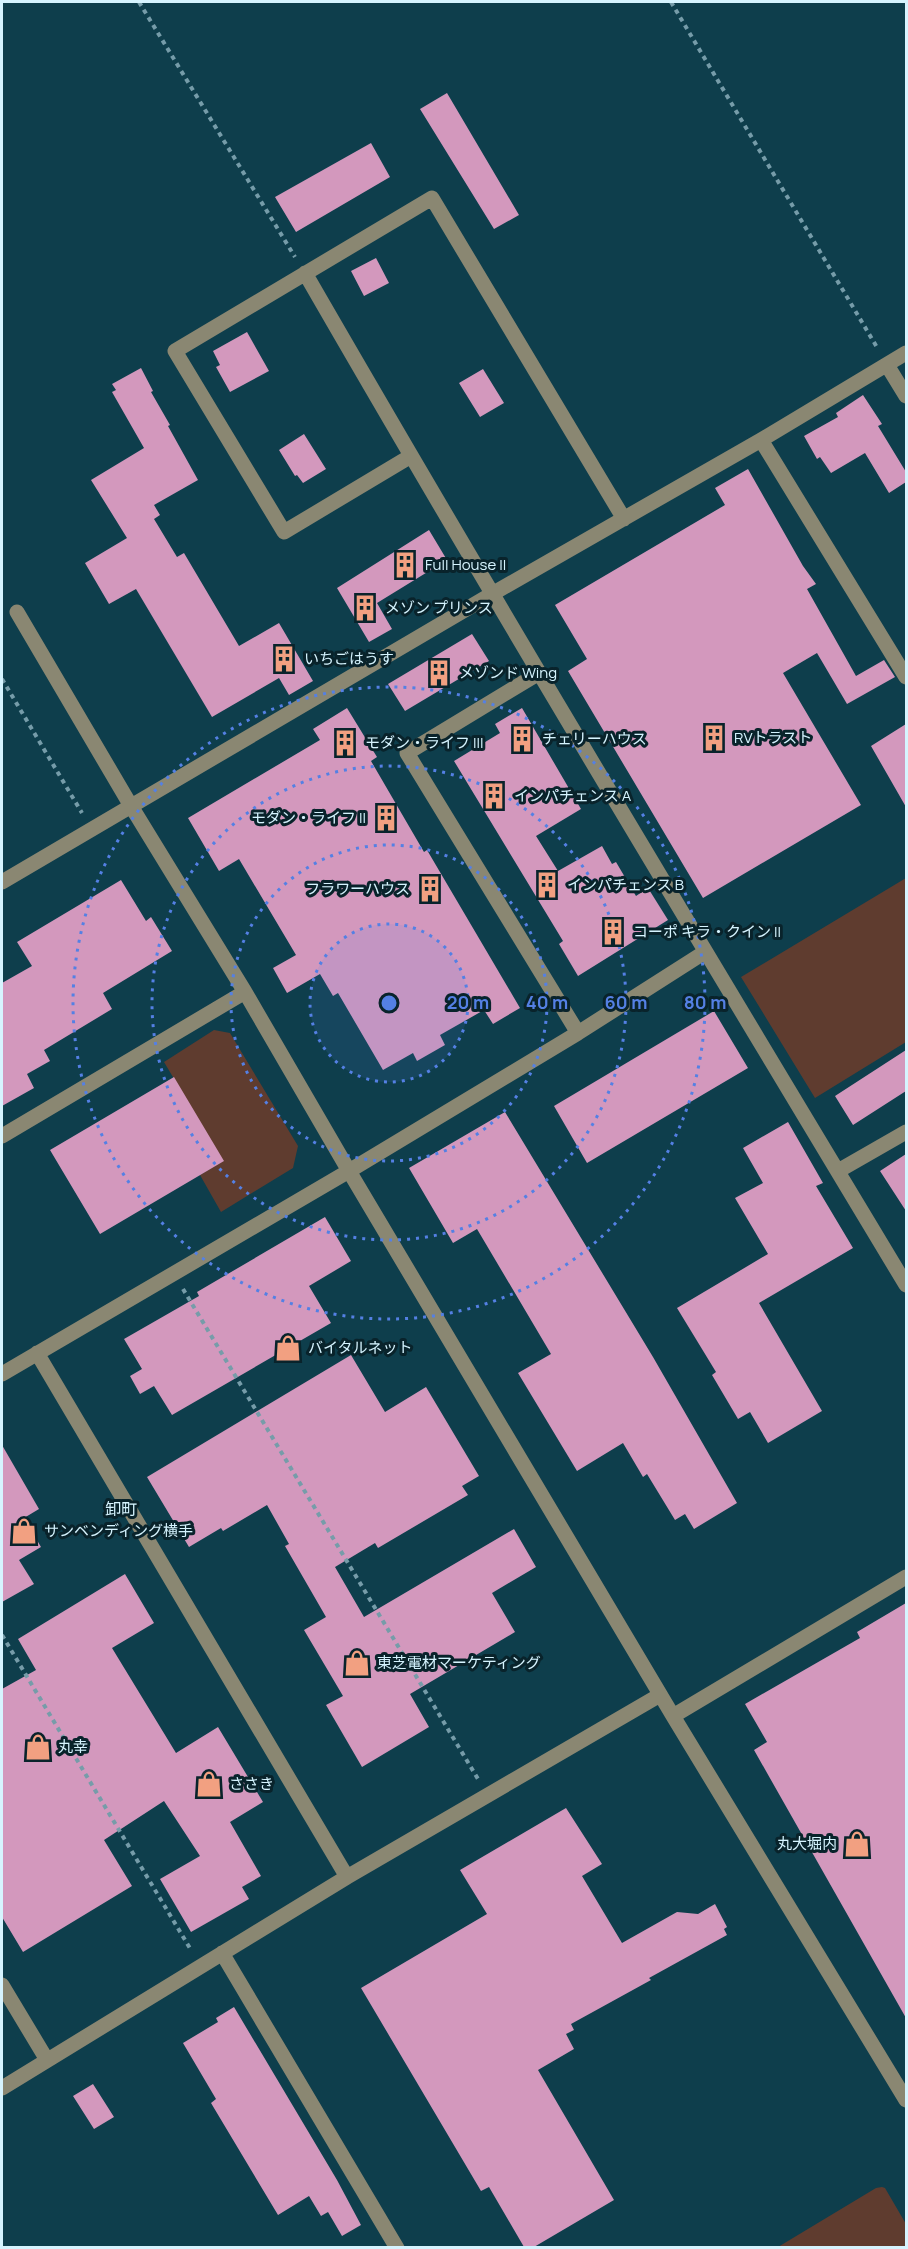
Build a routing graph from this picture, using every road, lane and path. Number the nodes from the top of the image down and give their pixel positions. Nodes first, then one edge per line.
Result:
1 (139, 2) edge
2 (671, 2) edge
3 (305, 273) junction
4 (906, 353) edge
5 (887, 365) junction
6 (906, 396) edge
7 (761, 440) junction
8 (411, 456) junction
9 (624, 519) junction
10 (492, 594) junction
11 (17, 612) dead end
12 (539, 673) junction
13 (906, 677) edge
14 (2, 679) edge
15 (131, 806) junction
16 (91, 829) junction
17 (2, 882) edge
18 (705, 952) junction
19 (245, 992) junction
20 (578, 1033) junction
21 (906, 1132) edge
22 (2, 1136) edge
23 (349, 1171) junction
24 (838, 1172) junction
25 (174, 1273) junction
26 (906, 1285) edge
27 (37, 1353) junction
28 (2, 1374) edge
29 (906, 1577) edge
30 (2, 1635) edge
31 (660, 1695) junction
32 (673, 1716) junction
33 (488, 1796) junction
34 (347, 1877) junction
35 (222, 1953) junction
36 (200, 1966) junction
37 (2, 1984) edge
38 (47, 2060) junction
39 (2, 2088) edge
40 (906, 2100) edge
41 (397, 2247) edge

1 - 3 path
2 - 5 path
3 - 8 street
3 - 8 street
3 - 9 street
4 - 5 street
5 - 6 street
5 - 7 street
7 - 9 street
7 - 13 street
8 - 10 street
9 - 10 street
10 - 12 street
10 - 15 street
11 - 15 street
12 - 18 street
12 - 20 street
14 - 16 path
15 - 16 street
15 - 19 street
16 - 17 street
18 - 20 street
18 - 24 street
19 - 22 street
19 - 23 street
20 - 23 street
21 - 24 street
23 - 25 street
23 - 31 street
24 - 26 street
25 - 27 street
25 - 33 path
27 - 28 street
27 - 34 street
29 - 32 street
30 - 36 path
31 - 32 street
31 - 33 street
32 - 40 street
33 - 34 street
34 - 35 street
35 - 36 street
35 - 41 street
36 - 38 street
37 - 38 street
38 - 39 street

